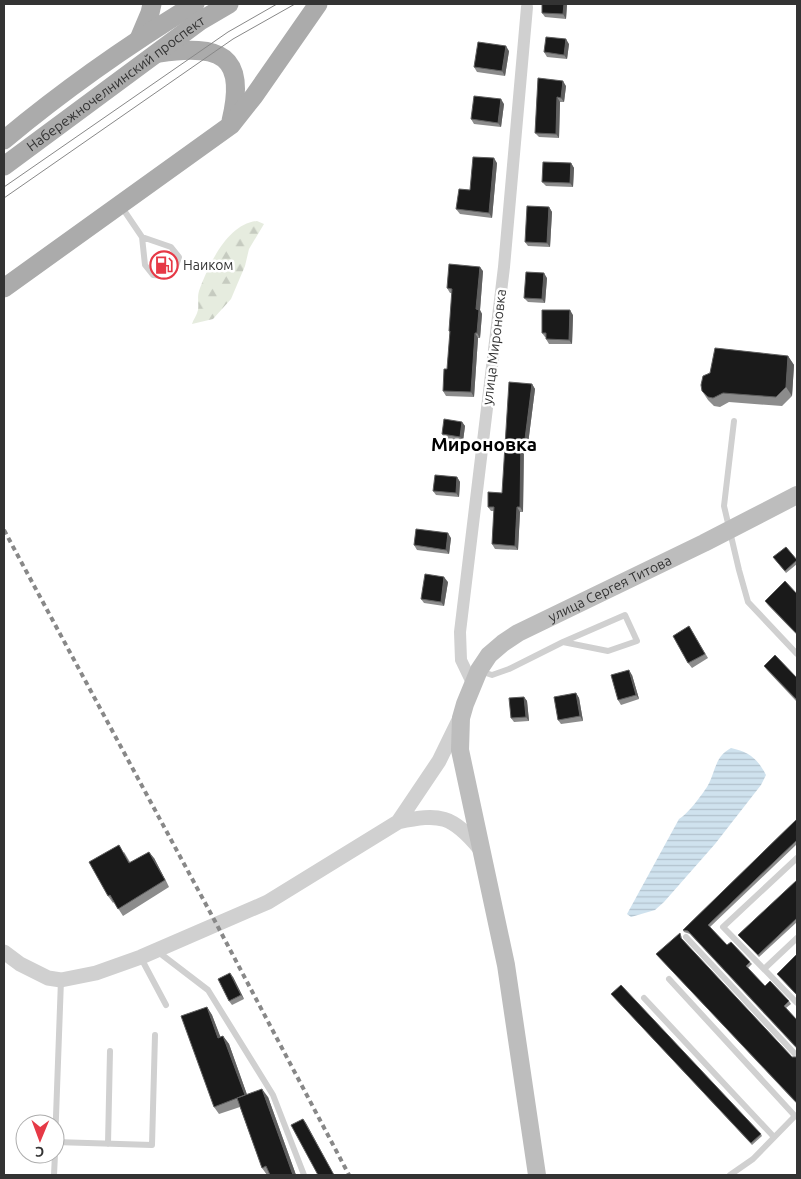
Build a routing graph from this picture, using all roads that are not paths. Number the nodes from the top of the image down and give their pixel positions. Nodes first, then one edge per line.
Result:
1 (152, 4) edge
2 (195, 4) edge
3 (229, 4) edge
4 (318, 4) edge
5 (527, 7) dead end
6 (139, 39) junction
7 (155, 53) junction
8 (230, 125) junction
9 (4, 140) edge
10 (4, 166) edge
11 (121, 205) junction
12 (142, 236) junction
13 (4, 288) edge
14 (734, 421) dead end
15 (797, 495) edge
16 (729, 530) junction
17 (563, 642) junction
18 (797, 654) edge
19 (476, 678) junction
20 (461, 718) junction
21 (398, 822) junction
22 (480, 850) junction
23 (797, 858) edge
24 (686, 937) dead end
25 (797, 938) edge
26 (156, 951) junction
27 (4, 952) edge
28 (141, 957) junction
29 (764, 969) junction
30 (669, 979) dead end
31 (61, 980) junction
32 (644, 998) dead end
33 (797, 1003) edge
34 (166, 1005) dead end
35 (155, 1034) dead end
36 (110, 1051) dead end
37 (797, 1056) edge
38 (56, 1114) edge
39 (796, 1115) edge
40 (774, 1136) junction
41 (65, 1143) edge
42 (108, 1144) junction
43 (304, 1175) edge
44 (537, 1175) edge
45 (730, 1175) edge

1 - 6 main road
2 - 6 main road, Набережночелнинский проспект
3 - 7 main road, Набережночелнинский проспект
4 - 8 main road
5 - 19 street, улица Мироновка
6 - 9 main road, Набережночелнинский проспект
7 - 8 main road
7 - 10 main road, Набережночелнинский проспект
8 - 11 main road
11 - 12 lane
11 - 13 main road
12 - 12 lane
14 - 16 lane
15 - 16 main road, улица Сергея Титова
16 - 18 lane
16 - 19 main road, улица Сергея Титова
17 - 17 lane
17 - 19 lane
19 - 20 main road, улица Сергея Титова
20 - 21 street
20 - 22 main road, улица Сергея Титова
21 - 22 street
21 - 26 street
22 - 44 main road, улица Сергея Титова
23 - 29 lane
24 - 37 lane
25 - 29 lane
26 - 28 street
26 - 43 lane
27 - 31 street
28 - 31 street
28 - 34 lane
29 - 33 lane
30 - 39 lane
31 - 38 lane
32 - 40 lane
35 - 42 lane
36 - 42 lane
39 - 40 lane
40 - 45 lane
41 - 42 lane

